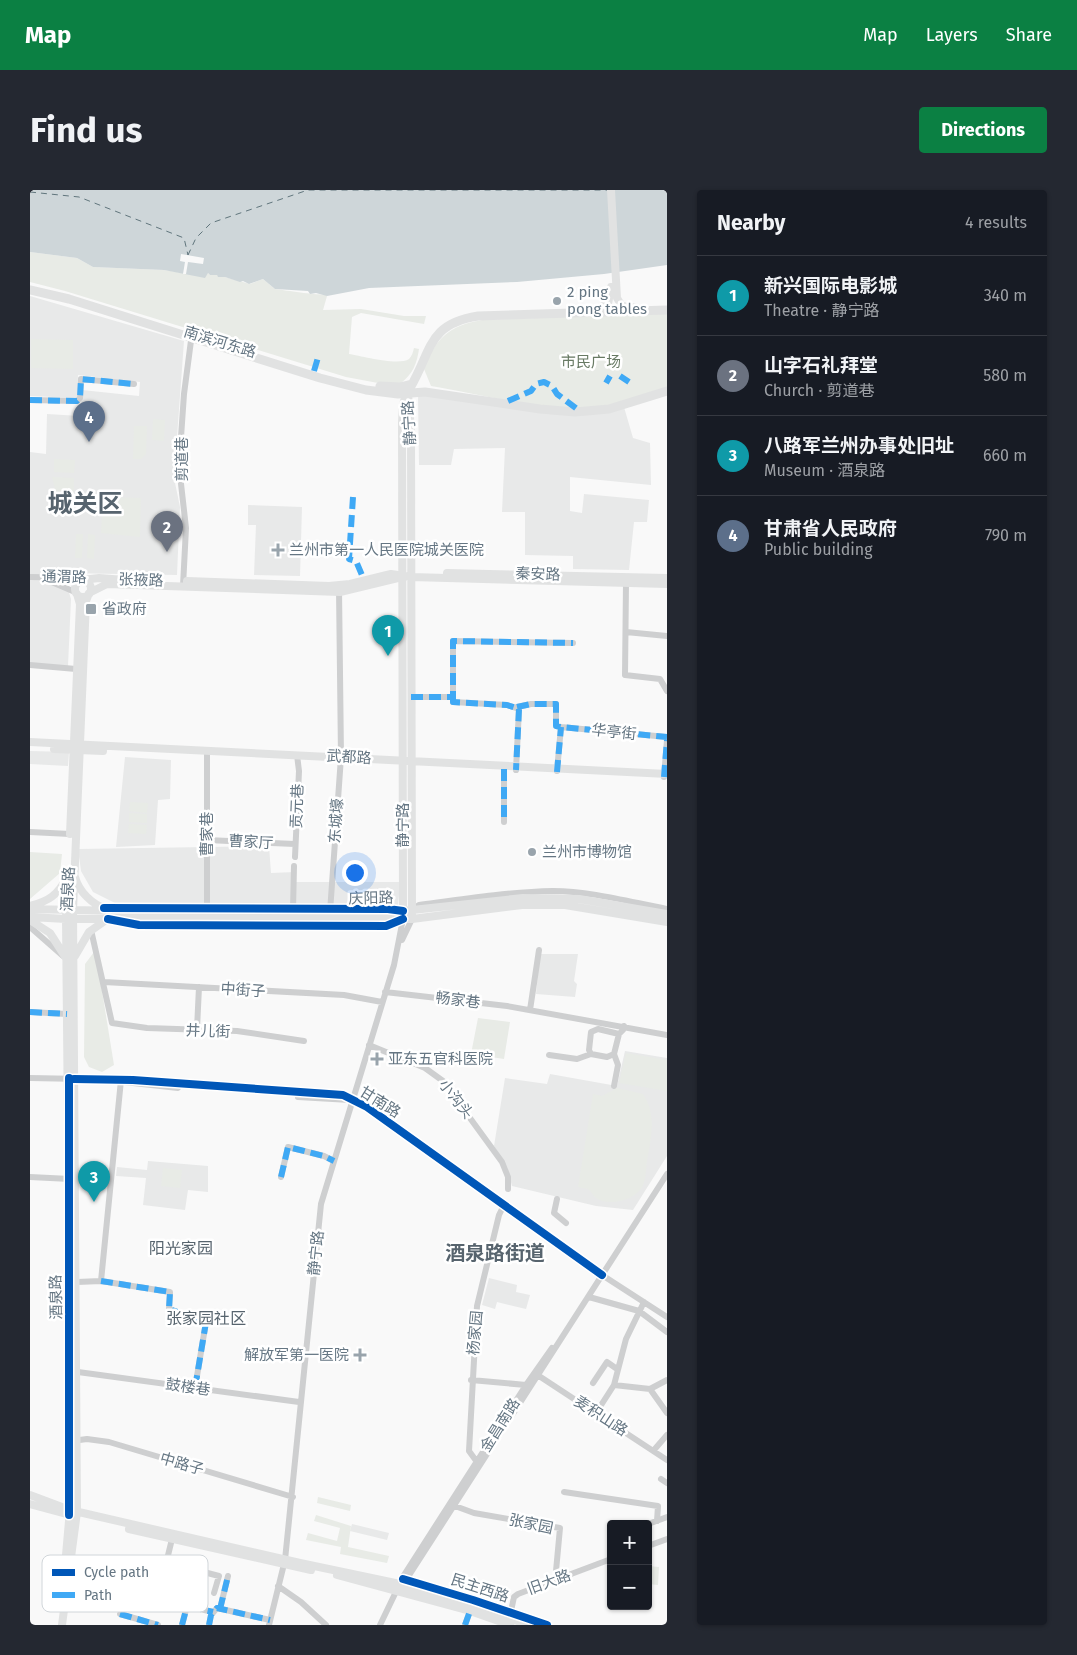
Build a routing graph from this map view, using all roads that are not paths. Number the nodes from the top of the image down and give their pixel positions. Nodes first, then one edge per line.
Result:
1 (609, 190) edge
2 (30, 286) edge
3 (613, 289) junction
4 (30, 290) edge
5 (667, 308) edge
6 (575, 312) junction
7 (192, 335) junction
8 (134, 384) dead end
9 (410, 388) junction
10 (667, 391) edge
11 (30, 400) edge
12 (30, 577) edge
13 (39, 577) junction
14 (68, 577) junction
15 (407, 577) junction
16 (99, 578) junction
17 (667, 578) edge
18 (82, 580) junction
19 (626, 583) junction
20 (183, 584) junction
21 (667, 584) edge
22 (339, 588) junction
23 (76, 593) junction
24 (90, 593) junction
25 (626, 632) junction
26 (667, 636) edge
27 (573, 643) dead end
28 (30, 665) edge
29 (76, 669) junction
30 (664, 680) edge
31 (667, 691) edge
32 (411, 697) junction
33 (453, 697) junction
34 (517, 707) junction
35 (561, 728) junction
36 (667, 738) edge
37 (30, 742) edge
38 (30, 747) edge
39 (77, 748) junction
40 (207, 754) junction
41 (297, 757) junction
42 (341, 759) junction
43 (403, 762) junction
44 (411, 762) junction
45 (516, 768) junction
46 (504, 769) junction
47 (557, 770) junction
48 (666, 776) edge
49 (504, 822) dead end
50 (30, 832) edge
51 (70, 834) junction
52 (207, 840) junction
53 (295, 844) junction
54 (294, 857) dead end
55 (294, 866) dead end
56 (72, 870) junction
57 (30, 908) edge
58 (104, 908) junction
59 (667, 909) edge
60 (69, 910) junction
61 (207, 910) junction
62 (293, 910) junction
63 (330, 910) junction
64 (412, 910) junction
65 (120, 912) junction
66 (667, 914) edge
67 (406, 916) junction
68 (70, 919) junction
69 (108, 919) junction
70 (30, 921) edge
71 (667, 922) edge
72 (91, 930) junction
73 (539, 950) dead end
74 (70, 959) junction
75 (104, 982) junction
76 (199, 987) junction
77 (385, 992) junction
78 (382, 1002) junction
79 (530, 1010) junction
80 (30, 1012) edge
81 (67, 1014) junction
82 (624, 1026) junction
83 (197, 1029) junction
84 (619, 1034) junction
85 (667, 1035) edge
86 (304, 1041) dead end
87 (369, 1045) junction
88 (591, 1054) junction
89 (614, 1054) junction
90 (549, 1055) dead end
91 (30, 1078) edge
92 (72, 1078) junction
93 (121, 1080) junction
94 (614, 1086) dead end
95 (352, 1100) junction
96 (334, 1161) junction
97 (667, 1174) edge
98 (30, 1177) edge
99 (281, 1177) dead end
100 (70, 1179) junction
101 (508, 1188) dead end
102 (557, 1199) dead end
103 (504, 1205) junction
104 (566, 1223) dead end
105 (602, 1275) junction
106 (101, 1281) junction
107 (77, 1282) junction
108 (589, 1297) junction
109 (644, 1302) junction
110 (639, 1311) junction
111 (667, 1317) edge
112 (667, 1332) edge
113 (618, 1369) junction
114 (78, 1372) junction
115 (537, 1375) junction
116 (472, 1380) junction
117 (667, 1380) edge
118 (593, 1383) dead end
119 (526, 1385) junction
120 (614, 1385) junction
121 (195, 1388) junction
122 (650, 1389) junction
123 (300, 1402) junction
124 (596, 1413) junction
125 (667, 1413) edge
126 (667, 1435) edge
127 (74, 1441) junction
128 (654, 1450) junction
129 (667, 1460) edge
130 (478, 1462) junction
131 (661, 1479) dead end
132 (667, 1483) edge
133 (564, 1492) dead end
134 (30, 1495) edge
135 (293, 1497) junction
136 (30, 1504) edge
137 (455, 1506) junction
138 (73, 1513) junction
139 (667, 1517) edge
140 (657, 1521) junction
141 (652, 1523) edge
142 (172, 1539) junction
143 (667, 1539) edge
144 (652, 1545) edge
145 (67, 1555) edge
146 (69, 1555) edge
147 (168, 1555) edge
148 (607, 1561) edge
149 (285, 1563) junction
150 (208, 1573) edge
151 (228, 1576) dead end
152 (558, 1579) junction
153 (401, 1585) junction
154 (278, 1586) junction
155 (214, 1593) dead end
156 (220, 1608) junction
157 (208, 1611) edge
158 (470, 1611) junction
159 (60, 1612) edge
160 (63, 1612) edge
161 (185, 1612) edge
162 (213, 1612) junction
163 (120, 1614) dead end
164 (510, 1620) edge
165 (269, 1623) edge
166 (58, 1625) edge
167 (62, 1625) edge
168 (158, 1625) edge
169 (182, 1625) edge
170 (209, 1625) edge
171 (326, 1625) edge
172 (380, 1625) edge
173 (465, 1625) edge
174 (530, 1625) edge
175 (547, 1625) edge

1 - 3 main road
2 - 7 highway, 南滨河东路
3 - 5 main road
3 - 6 main road
4 - 7 highway, 南滨河东路
5 - 6 highway
6 - 9 highway
7 - 9 highway, 南滨河东路
7 - 20 street, 剪道巷
8 - 11 street
9 - 10 highway, 南滨河东路
9 - 15 main road, 静宁路
12 - 13 street, 通渭路
13 - 14 street, 通渭路
13 - 23 street
14 - 16 street, 通渭路
14 - 18 street
15 - 17 main road, 秦安路
15 - 19 main road, 秦安路
15 - 22 main road
15 - 32 main road, 静宁路
15 - 43 main road, 静宁路
16 - 18 main road, 张掖路
16 - 20 main road, 张掖路
18 - 23 main road
18 - 24 main road
19 - 21 main road, 秦安路
19 - 25 street
20 - 22 main road
20 - 24 main road
22 - 42 street, 东城壕
23 - 24 main road
23 - 29 main road, 酒泉路
24 - 39 main road, 酒泉路
25 - 26 street
25 - 30 street
27 - 33 street
28 - 29 street
29 - 39 main road, 酒泉路
30 - 31 street
32 - 33 street
32 - 44 main road, 静宁路
33 - 34 street
34 - 35 street
34 - 45 street
35 - 36 street, 华亭街
35 - 47 street
36 - 48 street, 华亭街
37 - 39 main road, 武都路
38 - 39 main road, 武都路
39 - 40 main road, 武都路
39 - 41 main road, 武都路
39 - 51 main road, 酒泉路
39 - 56 main road, 酒泉路
40 - 41 main road, 武都路
40 - 52 street, 曹家巷
41 - 42 main road, 武都路
41 - 53 street, 贡元巷
42 - 43 main road, 武都路
42 - 63 street, 东城壕
43 - 44 main road, 武都路
43 - 67 main road, 静宁路
44 - 45 main road, 武都路
44 - 46 main road, 武都路
44 - 64 main road, 静宁路
45 - 46 main road, 武都路
45 - 47 main road, 武都路
46 - 49 street
47 - 48 main road, 武都路
50 - 51 street
51 - 56 main road, 酒泉路
52 - 53 street, 曹家厅
52 - 61 street, 曹家巷
53 - 54 street, 贡元巷
55 - 62 street
56 - 57 main road
56 - 58 main road
56 - 60 main road, 酒泉路
57 - 60 main road, 庆阳路
58 - 61 street
58 - 65 main road
59 - 64 street
60 - 65 main road, 庆阳路
60 - 68 main road, 酒泉路
61 - 62 main road, 庆阳路
61 - 65 main road, 庆阳路
62 - 63 main road, 庆阳路
63 - 67 main road, 庆阳路
64 - 66 main road, 庆阳路
64 - 67 main road, 静宁路
67 - 69 main road, 庆阳路
67 - 71 main road, 庆阳路
67 - 77 street, 静宁路
68 - 69 main road, 庆阳路
68 - 70 main road, 庆阳路
68 - 74 main road, 酒泉路
69 - 72 main road
70 - 74 main road
72 - 74 main road
72 - 75 street
73 - 79 street
74 - 81 main road, 酒泉路
74 - 92 main road, 酒泉路
75 - 76 street, 中街子
75 - 83 street, 井儿街
76 - 78 street, 中街子
76 - 83 street
77 - 78 street, 静宁路
77 - 79 street, 畅家巷
78 - 87 street, 静宁路
79 - 82 street, 畅家巷
80 - 81 street
81 - 92 main road, 酒泉路
82 - 84 street
82 - 85 street, 畅家巷
83 - 86 street, 井儿街
84 - 88 street
84 - 89 street
87 - 95 street, 静宁路
87 - 101 street, 小沟头
88 - 89 street
88 - 90 street
89 - 94 street
91 - 92 street, 甘南路
92 - 93 street, 甘南路
92 - 100 main road, 酒泉路
92 - 107 main road, 酒泉路
93 - 95 street, 甘南路
93 - 106 street
95 - 96 street, 静宁路
95 - 103 street, 甘南路
96 - 99 street
96 - 123 street, 静宁路
97 - 105 street, 金昌南路
98 - 100 street
100 - 127 main road, 酒泉路
102 - 104 street
103 - 105 street, 甘南路
103 - 116 street, 杨家园
105 - 108 street, 金昌南路
105 - 109 street, 甘南路
105 - 115 street, 金昌南路
106 - 107 street, 酒泉路
106 - 121 street, 酒泉路
107 - 114 main road, 酒泉路
108 - 110 street
108 - 115 street, 金昌南路
109 - 110 street
109 - 111 street, 甘南路
110 - 112 street
110 - 113 street
113 - 118 street
113 - 120 street
114 - 121 street, 鼓楼巷
114 - 127 main road, 酒泉路
115 - 119 street, 金昌南路
115 - 124 street, 麦积山路
115 - 137 street, 金昌南路
116 - 119 street
116 - 130 street, 杨家园
117 - 122 street
119 - 130 street, 金昌南路
120 - 122 street
120 - 124 street
121 - 123 street, 鼓楼巷
122 - 125 street
123 - 135 street, 静宁路
124 - 128 street, 麦积山路
126 - 128 street
127 - 135 street, 中路子
127 - 138 main road, 酒泉路
128 - 129 street, 麦积山路
130 - 153 street, 金昌南路
131 - 132 street
133 - 140 street
134 - 138 main road
135 - 149 street, 静宁路
136 - 138 main road
137 - 152 street, 张家园
137 - 153 street, 金昌南路
138 - 142 main road, 民主西路
138 - 145 main road
138 - 146 main road
138 - 149 main road, 民主西路
139 - 140 street
140 - 141 street
142 - 147 street
142 - 149 main road, 民主西路
143 - 144 street
148 - 152 street, 旧大路
149 - 153 main road, 民主西路
149 - 154 street, 静宁路
150 - 155 street
151 - 156 street
152 - 164 street, 旧大路
153 - 158 main road, 民主西路
153 - 164 main road, 民主西路
153 - 172 street, 金昌南路
154 - 165 street, 静宁路
154 - 171 street
156 - 162 street
156 - 165 street
157 - 162 street
158 - 164 main road, 民主西路
158 - 173 street
159 - 166 main road
160 - 167 main road
161 - 169 street
162 - 170 street
163 - 168 street
164 - 174 main road, 民主西路
164 - 175 street, 民主西路

